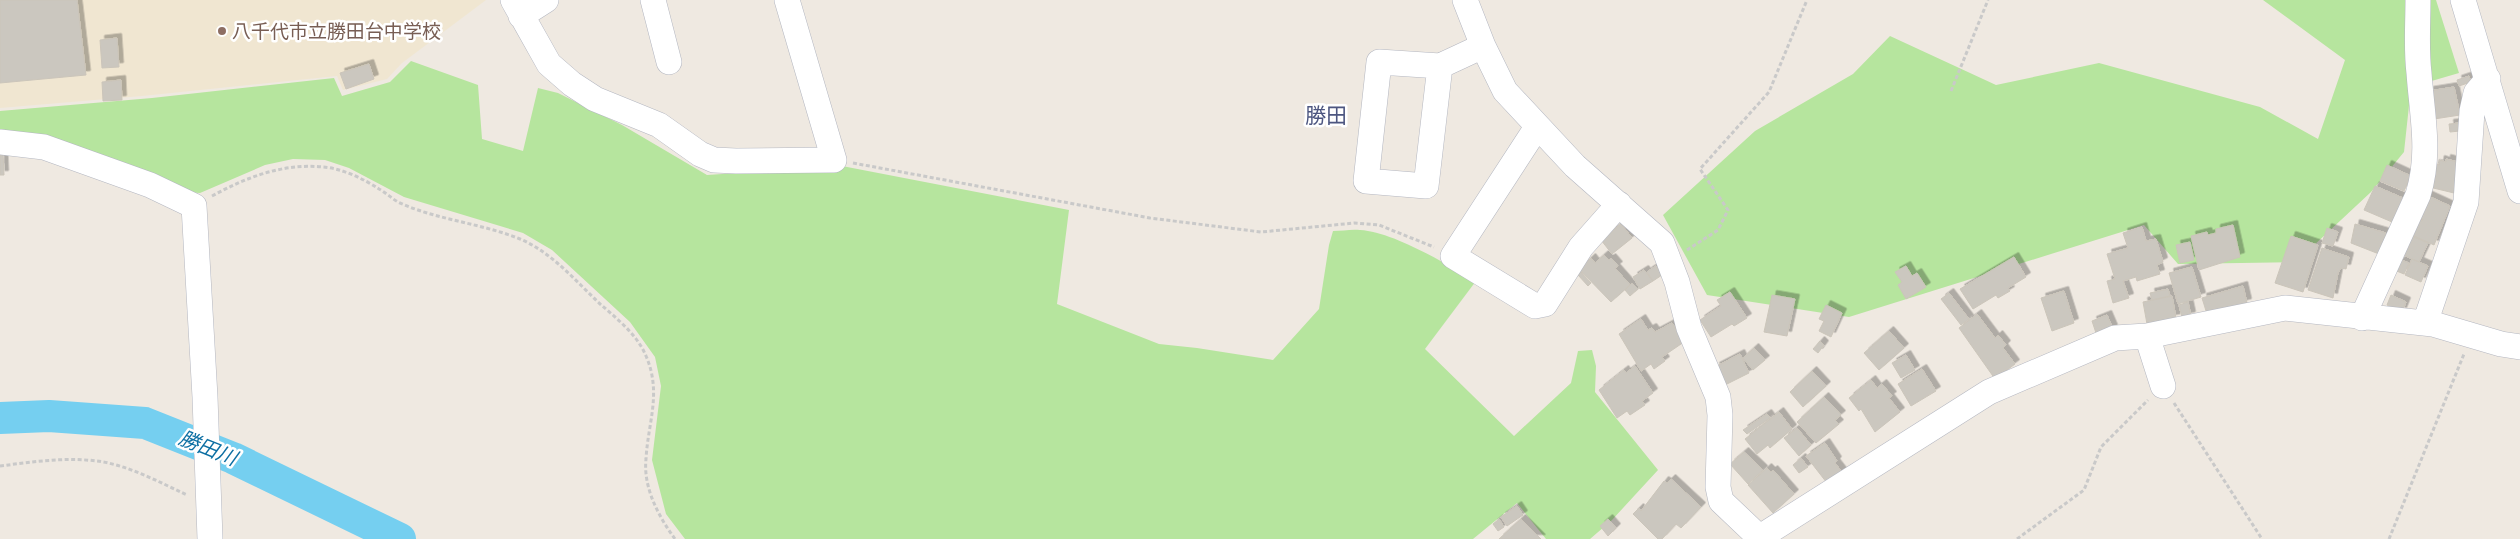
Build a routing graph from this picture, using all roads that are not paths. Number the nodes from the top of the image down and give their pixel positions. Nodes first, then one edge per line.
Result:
1 (546, 0) edge
2 (653, 0) edge
3 (788, 0) edge
4 (1465, 0) edge
5 (2418, 0) edge
6 (2463, 0) edge
7 (517, 8) edge
8 (1483, 46) junction
9 (669, 62) dead end
10 (1440, 66) junction
11 (2488, 79) junction
12 (1537, 127) junction
13 (0, 142) edge
14 (2520, 191) edge
15 (1619, 204) junction
16 (2362, 318) junction
17 (2425, 323) junction
18 (2147, 336) junction
19 (2520, 346) edge
20 (2162, 386) road end
21 (210, 539) edge
22 (1758, 539) edge

1 - 7 street
2 - 9 street
3 - 7 street
4 - 8 street
5 - 16 street
6 - 11 street
8 - 10 street
8 - 12 street
10 - 10 street
11 - 14 street
11 - 17 street
12 - 15 street
12 - 15 street
13 - 21 street
15 - 22 street
16 - 17 street
16 - 18 street
17 - 19 street
18 - 20 street
18 - 22 street

